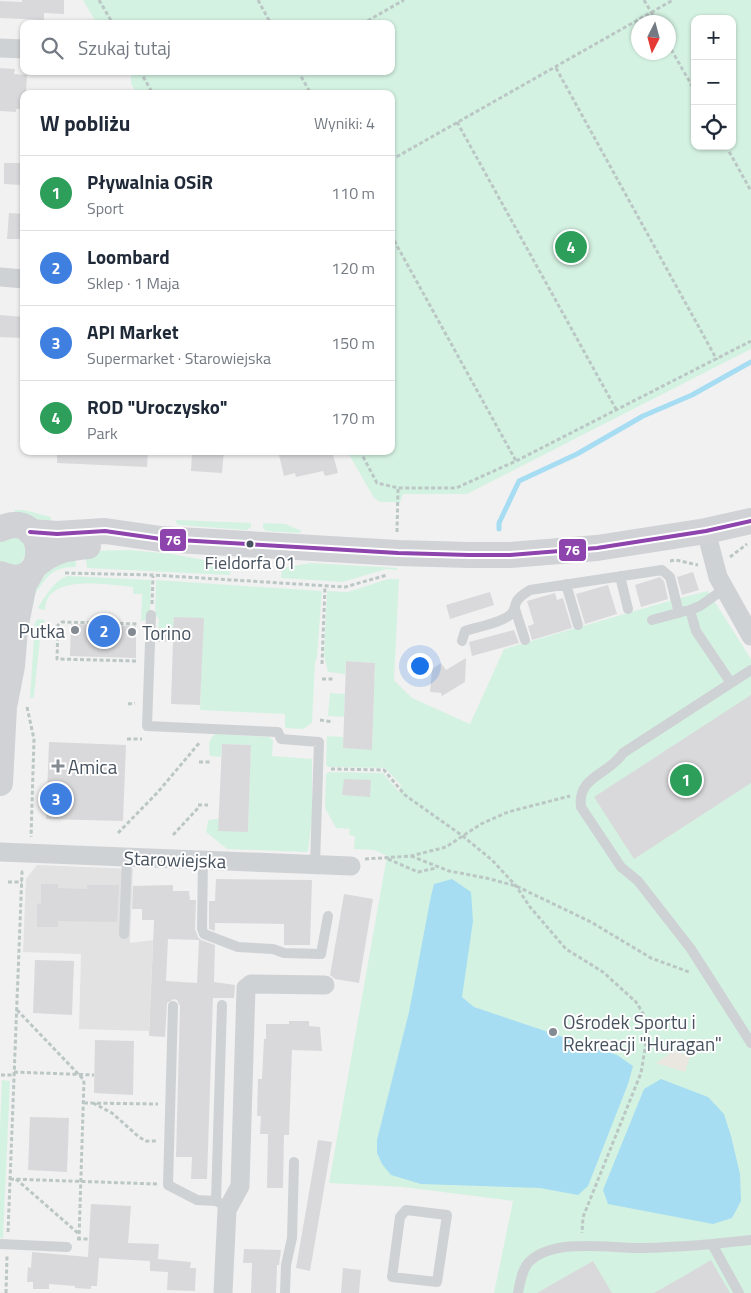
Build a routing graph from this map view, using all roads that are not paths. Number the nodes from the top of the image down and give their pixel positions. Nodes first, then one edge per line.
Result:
1 (0, 48) edge
2 (20, 50) edge
3 (0, 278) edge
4 (20, 279) edge
5 (751, 521) edge
6 (1, 529) edge
7 (706, 531) junction
8 (30, 532) junction
9 (161, 539) junction
10 (42, 570) junction
11 (0, 574) edge
12 (620, 576) junction
13 (566, 584) junction
14 (724, 589) junction
15 (0, 595) edge
16 (515, 609) junction
17 (628, 610) dead end
18 (690, 610) junction
19 (679, 613) junction
20 (151, 620) road end
21 (652, 620) dead end
22 (578, 625) dead end
23 (751, 636) edge
24 (525, 640) dead end
25 (462, 641) dead end
26 (751, 670) edge
27 (731, 683) junction
28 (9, 701) edge
29 (0, 783) edge
30 (0, 852) edge
31 (127, 857) junction
32 (203, 860) junction
33 (315, 865) junction
34 (351, 866) road end
35 (328, 916) dead end
36 (124, 934) dead end
37 (325, 985) dead end
38 (222, 1005) dead end
39 (173, 1006) dead end
40 (751, 1043) edge
41 (294, 1162) dead end
42 (222, 1204) junction
43 (751, 1240) edge
44 (4, 1244) edge
45 (712, 1244) junction
46 (66, 1247) dead end
47 (432, 1281) junction
48 (223, 1293) edge
49 (285, 1293) edge
50 (431, 1293) edge
51 (518, 1293) edge
52 (739, 1293) edge

1 - 2 street
3 - 4 street
5 - 7 main road
6 - 8 main road
7 - 9 main road
7 - 14 street
8 - 9 main road
8 - 10 main road
9 - 10 main road
10 - 11 main road
10 - 28 main road
12 - 13 lane
12 - 17 lane
12 - 19 lane
13 - 16 lane
13 - 22 lane
14 - 18 lane
14 - 23 street
15 - 28 main road
16 - 24 lane
16 - 25 lane
18 - 19 lane
18 - 27 lane
19 - 21 lane
20 - 33 lane
26 - 27 lane
27 - 40 lane
28 - 29 main road
30 - 31 street, Starowiejska
31 - 32 street, Starowiejska
31 - 36 lane
32 - 33 street, Starowiejska
32 - 35 lane
33 - 34 street, Starowiejska
37 - 42 street
38 - 42 lane
39 - 42 lane
41 - 49 lane
42 - 48 street
43 - 45 lane
44 - 46 lane
45 - 51 lane
45 - 52 lane
47 - 47 lane
47 - 50 lane

